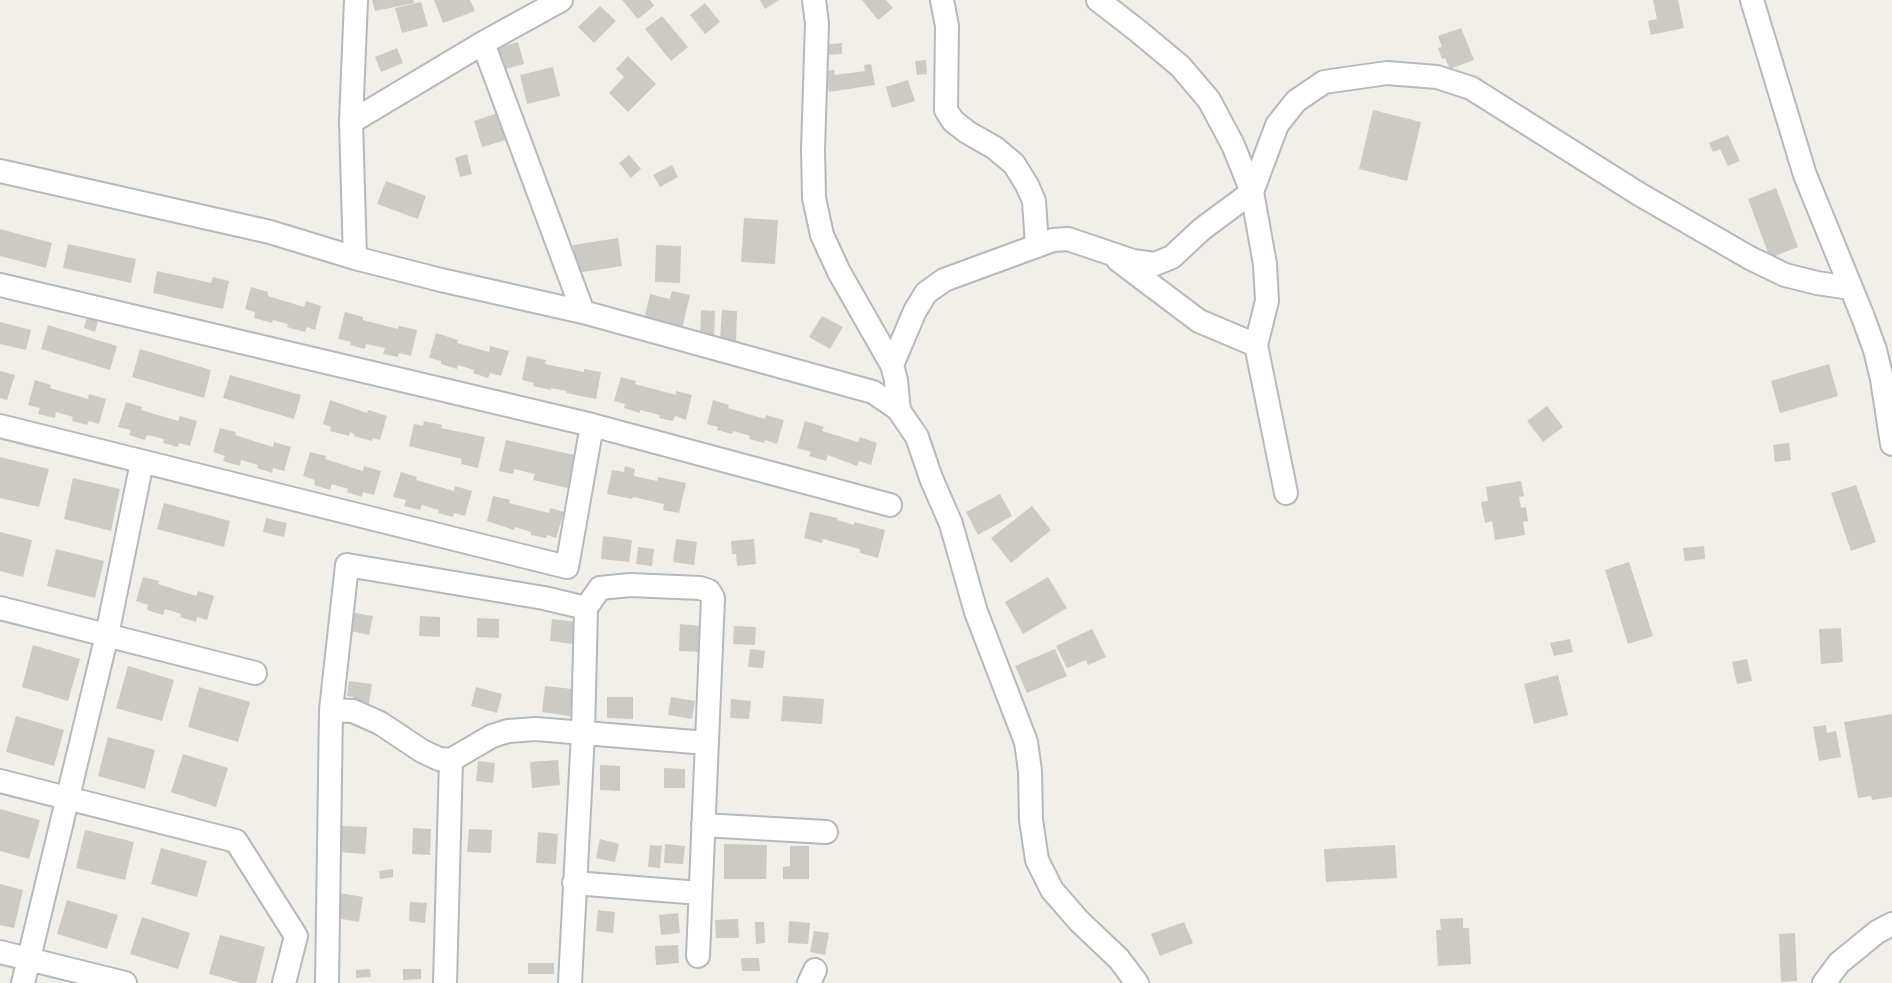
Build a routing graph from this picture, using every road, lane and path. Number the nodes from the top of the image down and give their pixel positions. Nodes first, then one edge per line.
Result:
1 (356, 0) edge
2 (561, 0) edge
3 (814, 0) edge
4 (942, 0) edge
5 (1098, 0) edge
6 (1752, 0) edge
7 (483, 43) junction
8 (351, 122) junction
9 (0, 171) edge
10 (1252, 192) junction
11 (1037, 246) junction
12 (1107, 252) junction
13 (355, 258) junction
14 (0, 285) edge
15 (1850, 288) junction
16 (583, 312) junction
17 (1256, 345) junction
18 (891, 365) junction
19 (899, 411) junction
20 (592, 425) junction
21 (0, 426) edge
22 (1892, 444) edge
23 (142, 462) junction
24 (1286, 493) dead end
25 (890, 505) dead end
26 (0, 608) edge
27 (586, 608) junction
28 (107, 635) junction
29 (255, 673) dead end
30 (331, 710) junction
31 (583, 733) junction
32 (707, 743) junction
33 (451, 760) junction
34 (0, 782) edge
35 (68, 799) junction
36 (703, 825) junction
37 (826, 832) dead end
38 (574, 883) junction
39 (700, 893) junction
40 (1892, 924) edge
41 (0, 952) edge
42 (698, 956) dead end
43 (29, 959) junction
44 (24, 983) edge
45 (125, 983) edge
46 (284, 983) edge
47 (327, 983) edge
48 (445, 983) edge
49 (570, 983) edge
50 (1137, 983) edge
51 (1824, 983) edge

1 - 8 street
2 - 7 street
3 - 18 street
4 - 11 street
5 - 10 street
6 - 15 street
7 - 8 street
7 - 16 street
8 - 13 street
9 - 13 street
10 - 12 street
10 - 15 street
10 - 17 street
11 - 12 street
11 - 18 street
12 - 17 street
13 - 16 street
14 - 20 street
15 - 22 street
16 - 19 street
17 - 24 street
18 - 19 street
19 - 50 street
20 - 23 street
20 - 25 street
21 - 23 street
23 - 28 street
26 - 28 street
27 - 30 street
27 - 31 street
27 - 32 street
28 - 29 street
28 - 35 street
30 - 33 street
30 - 47 street
31 - 32 street
31 - 33 street
31 - 38 street
32 - 36 street
33 - 48 street
34 - 35 street
35 - 43 street
35 - 46 street
36 - 37 street
36 - 39 street
38 - 39 street
38 - 49 street
39 - 42 street
40 - 51 street
41 - 43 street
43 - 44 street
43 - 45 street

